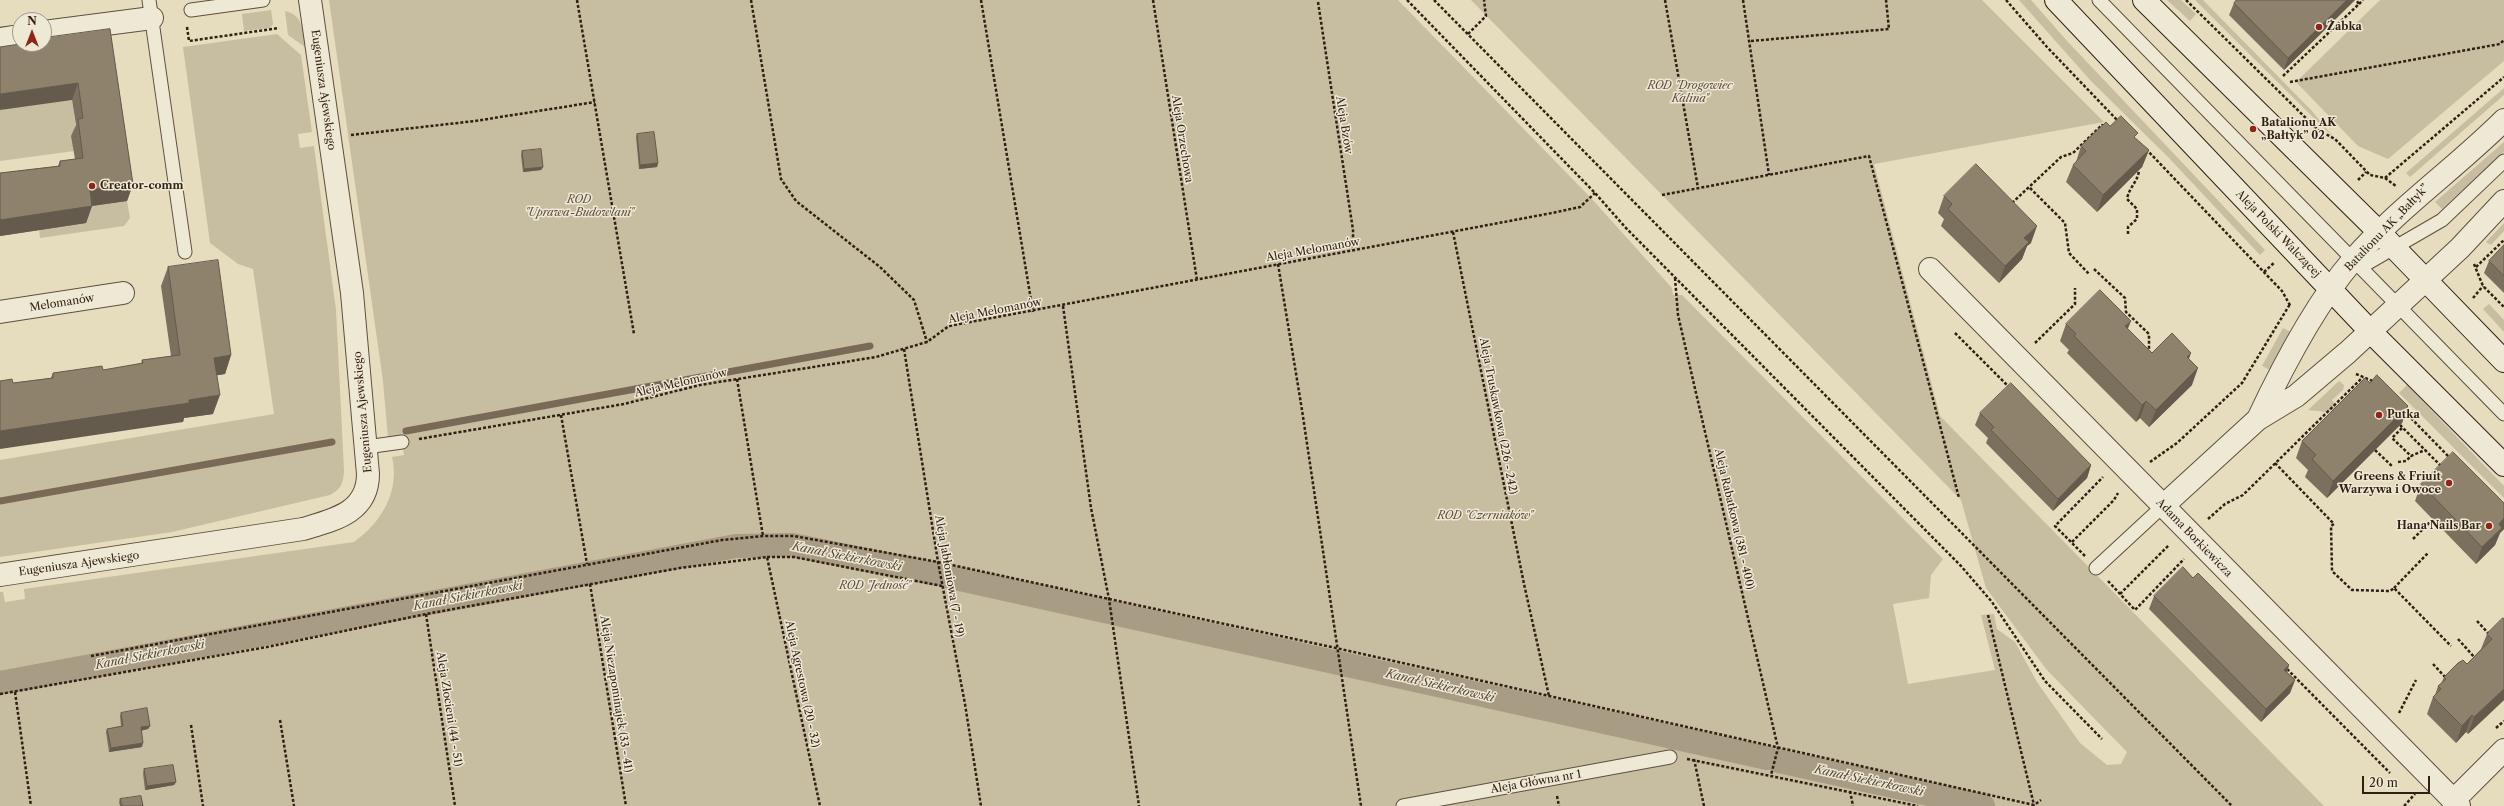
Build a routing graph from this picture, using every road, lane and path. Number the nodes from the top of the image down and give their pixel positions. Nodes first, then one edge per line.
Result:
1 (263, 0) edge
2 (310, 0) edge
3 (577, 0) edge
4 (751, 0) edge
5 (981, 0) edge
6 (1153, 0) edge
7 (1407, 0) edge
8 (1434, 0) edge
9 (1484, 0) edge
10 (1665, 0) edge
11 (1743, 0) edge
12 (1886, 0) edge
13 (2006, 0) edge
14 (2056, 0) edge
15 (2098, 0) edge
16 (2144, 0) edge
17 (2186, 0) edge
18 (2356, 0) edge
19 (2363, 0) edge
20 (1318, 2) dead end
21 (2359, 4) junction
22 (151, 9) edge
23 (190, 10) dead end
24 (187, 28) dead end
25 (279, 28) dead end
26 (52, 30) edge
27 (2323, 32) edge
28 (1468, 34) junction
29 (2327, 35) junction
30 (12, 37) edge
31 (0, 39) edge
32 (2504, 40) edge
33 (1751, 41) junction
34 (2283, 76) dead end
35 (2504, 76) edge
36 (2290, 82) dead end
37 (595, 102) junction
38 (2504, 120) edge
39 (2124, 127) edge
40 (2107, 130) edge
41 (361, 134) dead end
42 (2145, 148) edge
43 (2073, 153) junction
44 (2076, 156) dead end
45 (2504, 161) edge
46 (2140, 170) edge
47 (1769, 175) junction
48 (2384, 178) junction
49 (1698, 188) junction
50 (2030, 188) junction
51 (2400, 189) dead end
52 (1596, 193) junction
53 (1662, 195) dead end
54 (2504, 201) edge
55 (2005, 204) edge
56 (1454, 232) junction
57 (2128, 234) dead end
58 (2504, 240) edge
59 (2387, 241) junction
60 (1353, 250) junction
61 (185, 252) dead end
62 (2278, 259) dead end
63 (2473, 262) dead end
64 (2357, 263) junction
65 (1278, 264) junction
66 (2476, 267) junction
67 (1930, 269) dead end
68 (2094, 269) dead end
69 (2264, 272) junction
70 (2089, 274) dead end
71 (1675, 277) junction
72 (1197, 280) junction
73 (2424, 280) junction
74 (2483, 286) junction
75 (2075, 288) dead end
76 (2332, 290) junction
77 (123, 293) dead end
78 (2470, 301) dead end
79 (2397, 305) junction
80 (1063, 306) junction
81 (2504, 307) edge
82 (0, 312) edge
83 (1033, 312) junction
84 (2126, 312) junction
85 (2122, 316) edge
86 (2370, 331) junction
87 (1955, 333) dead end
88 (634, 334) dead end
89 (927, 342) junction
90 (2036, 343) dead end
91 (904, 349) junction
92 (2149, 359) edge
93 (2504, 361) edge
94 (2352, 372) dead end
95 (2363, 377) junction
96 (737, 379) junction
97 (2377, 384) edge
98 (2014, 392) edge
99 (2400, 407) edge
100 (2504, 414) edge
101 (561, 415) junction
102 (2258, 419) junction
103 (402, 442) joint
104 (366, 447) junction
105 (2375, 450) edge
106 (2425, 450) junction
107 (2411, 456) junction
108 (2398, 462) dead end
109 (2275, 463) junction
110 (2145, 465) dead end
111 (2457, 465) edge
112 (2504, 465) edge
113 (2393, 467) dead end
114 (2445, 471) edge
115 (2122, 486) dead end
116 (1959, 498) dead end
117 (2163, 506) junction
118 (2432, 520) edge
119 (2203, 524) dead end
120 (763, 536) junction
121 (2414, 538) dead end
122 (2072, 542) dead end
123 (2175, 545) dead end
124 (2428, 553) dead end
125 (767, 557) junction
126 (938, 562) junction
127 (587, 564) junction
128 (2096, 568) dead end
129 (0, 575) edge
130 (590, 584) junction
131 (942, 586) junction
132 (2394, 588) junction
133 (2120, 594) dead end
134 (1109, 599) junction
135 (426, 614) junction
136 (1988, 614) dead end
137 (2476, 621) dead end
138 (2494, 638) edge
139 (2458, 639) dead end
140 (2451, 646) dead end
141 (1336, 648) junction
142 (91, 656) dead end
143 (2478, 661) edge
144 (2433, 664) dead end
145 (2284, 666) edge
146 (2416, 680) dead end
147 (2450, 682) edge
148 (15, 692) junction
149 (0, 694) edge
150 (1550, 696) junction
151 (2398, 715) dead end
152 (280, 720) dead end
153 (191, 725) dead end
154 (2102, 739) dead end
155 (1778, 748) junction
156 (2504, 750) edge
157 (1670, 758) joint
158 (1694, 759) junction
159 (2390, 774) dead end
160 (1771, 775) junction
161 (2419, 790) dead end
162 (1850, 791) junction
163 (2013, 800) junction
164 (2041, 800) dead end
165 (2453, 804) edge
166 (2034, 805) junction
167 (32, 806) edge
168 (202, 806) edge
169 (294, 806) edge
170 (455, 806) edge
171 (626, 806) edge
172 (820, 806) edge
173 (981, 806) edge
174 (1139, 806) edge
175 (1360, 806) edge
176 (1403, 806) edge
177 (1704, 806) edge
178 (1853, 806) edge
179 (1918, 806) edge
180 (2014, 806) edge
181 (2232, 806) edge
182 (2404, 806) edge

1 - 23 lane
2 - 104 street, Eugeniusza Ajewskiego
3 - 37 path
4 - 89 path
5 - 83 path
6 - 72 path, Aleja Orzechowa
7 - 52 path
8 - 28 path
9 - 28 path
10 - 49 path
11 - 33 path
12 - 33 path
13 - 39 path
14 - 76 street, Aleja Polski Walczącej
15 - 64 lane
16 - 59 street
17 - 48 path
18 - 21 path
19 - 21 path
20 - 60 path, Aleja Bzów
21 - 29 path
22 - 26 street
22 - 61 lane
24 - 25 path
27 - 29 path
28 - 181 path
29 - 34 path
30 - 31 street
32 - 36 path
33 - 47 path
35 - 48 path
37 - 41 path
37 - 88 path
38 - 59 street, Batalionu AK „Bałtyk”
40 - 43 path
42 - 69 path
43 - 44 path
43 - 50 path
45 - 59 lane
46 - 57 path
47 - 49 path
47 - 116 path
48 - 51 path
49 - 53 path
50 - 55 path
50 - 70 path
52 - 56 path, Aleja Melomanów
52 - 71 path
54 - 73 street, Batalionu AK „Bałtyk”
56 - 60 path, Aleja Melomanów
56 - 150 path, Aleja Truskawkowa (226 - 242)
58 - 66 path
59 - 64 street, Batalionu AK „Bałtyk”
59 - 73 street
60 - 65 path, Aleja Melomanów
62 - 69 path
63 - 66 path
64 - 76 street, Batalionu AK „Bałtyk”
64 - 79 lane
65 - 72 path, Aleja Melomanów
65 - 141 path
66 - 74 path
67 - 117 street, Adama Borkiewicza
68 - 84 path
69 - 110 path
71 - 154 path
71 - 155 path, Aleja Rabatkowa (381 - 400)
72 - 80 path, Aleja Melomanów
73 - 79 street, Batalionu AK „Bałtyk”
73 - 93 street
74 - 78 path
74 - 81 path
75 - 90 path
76 - 86 street, Aleja Polski Walczącej
76 - 102 street, Batalionu AK „Bałtyk”
77 - 82 street, Melomanów
79 - 86 street, Batalionu AK „Bałtyk”
79 - 100 lane
80 - 83 path, Aleja Melomanów
80 - 134 path
83 - 89 path, Aleja Melomanów
84 - 85 path
84 - 92 path
86 - 102 street, Batalionu AK „Bałtyk”
86 - 112 street, Aleja Polski Walczącej
87 - 98 path
89 - 91 path, Aleja Melomanów
91 - 96 path, Aleja Melomanów
91 - 126 path, Aleja Jabłoniowa (7 - 19)
94 - 95 path
95 - 97 path
95 - 109 path
96 - 101 path, Aleja Melomanów
96 - 120 path
99 - 111 path
101 - 103 path, Aleja Melomanów
101 - 127 path
102 - 117 street, Batalionu AK „Bałtyk”
103 - 104 lane
104 - 129 street, Eugeniusza Ajewskiego
105 - 113 path
106 - 107 path
106 - 107 path
106 - 114 path
107 - 108 path
109 - 119 path
109 - 132 path
115 - 122 path
117 - 128 lane
117 - 165 street, Adama Borkiewicza
118 - 121 path
120 - 126 path
120 - 127 path
123 - 133 path
124 - 132 path
125 - 130 path
125 - 131 path
125 - 172 path, Aleja Agrestowa (20 - 32)
126 - 131 path, Aleja Jabłoniowa (7 - 19)
126 - 134 path
127 - 142 path
130 - 135 path
130 - 171 path, Aleja Niezapominajek (33 - 41)
131 - 173 path, Aleja Jabłoniowa (7 - 19)
132 - 140 path
134 - 141 path
134 - 174 path
135 - 148 path
135 - 170 path, Aleja Złocieni (44 - 51)
136 - 166 path
137 - 138 path
139 - 143 path
141 - 150 path
141 - 175 path
144 - 147 path
145 - 159 path
146 - 151 path
148 - 149 path
148 - 167 path
150 - 155 path
152 - 169 path
153 - 168 path
155 - 160 path
155 - 163 path
156 - 165 street
157 - 158 path
157 - 176 lane, Aleja Główna nr 1
158 - 160 path
158 - 177 path
160 - 162 path
161 - 182 path
162 - 178 path
162 - 179 path
163 - 166 path
163 - 180 path
164 - 166 path

